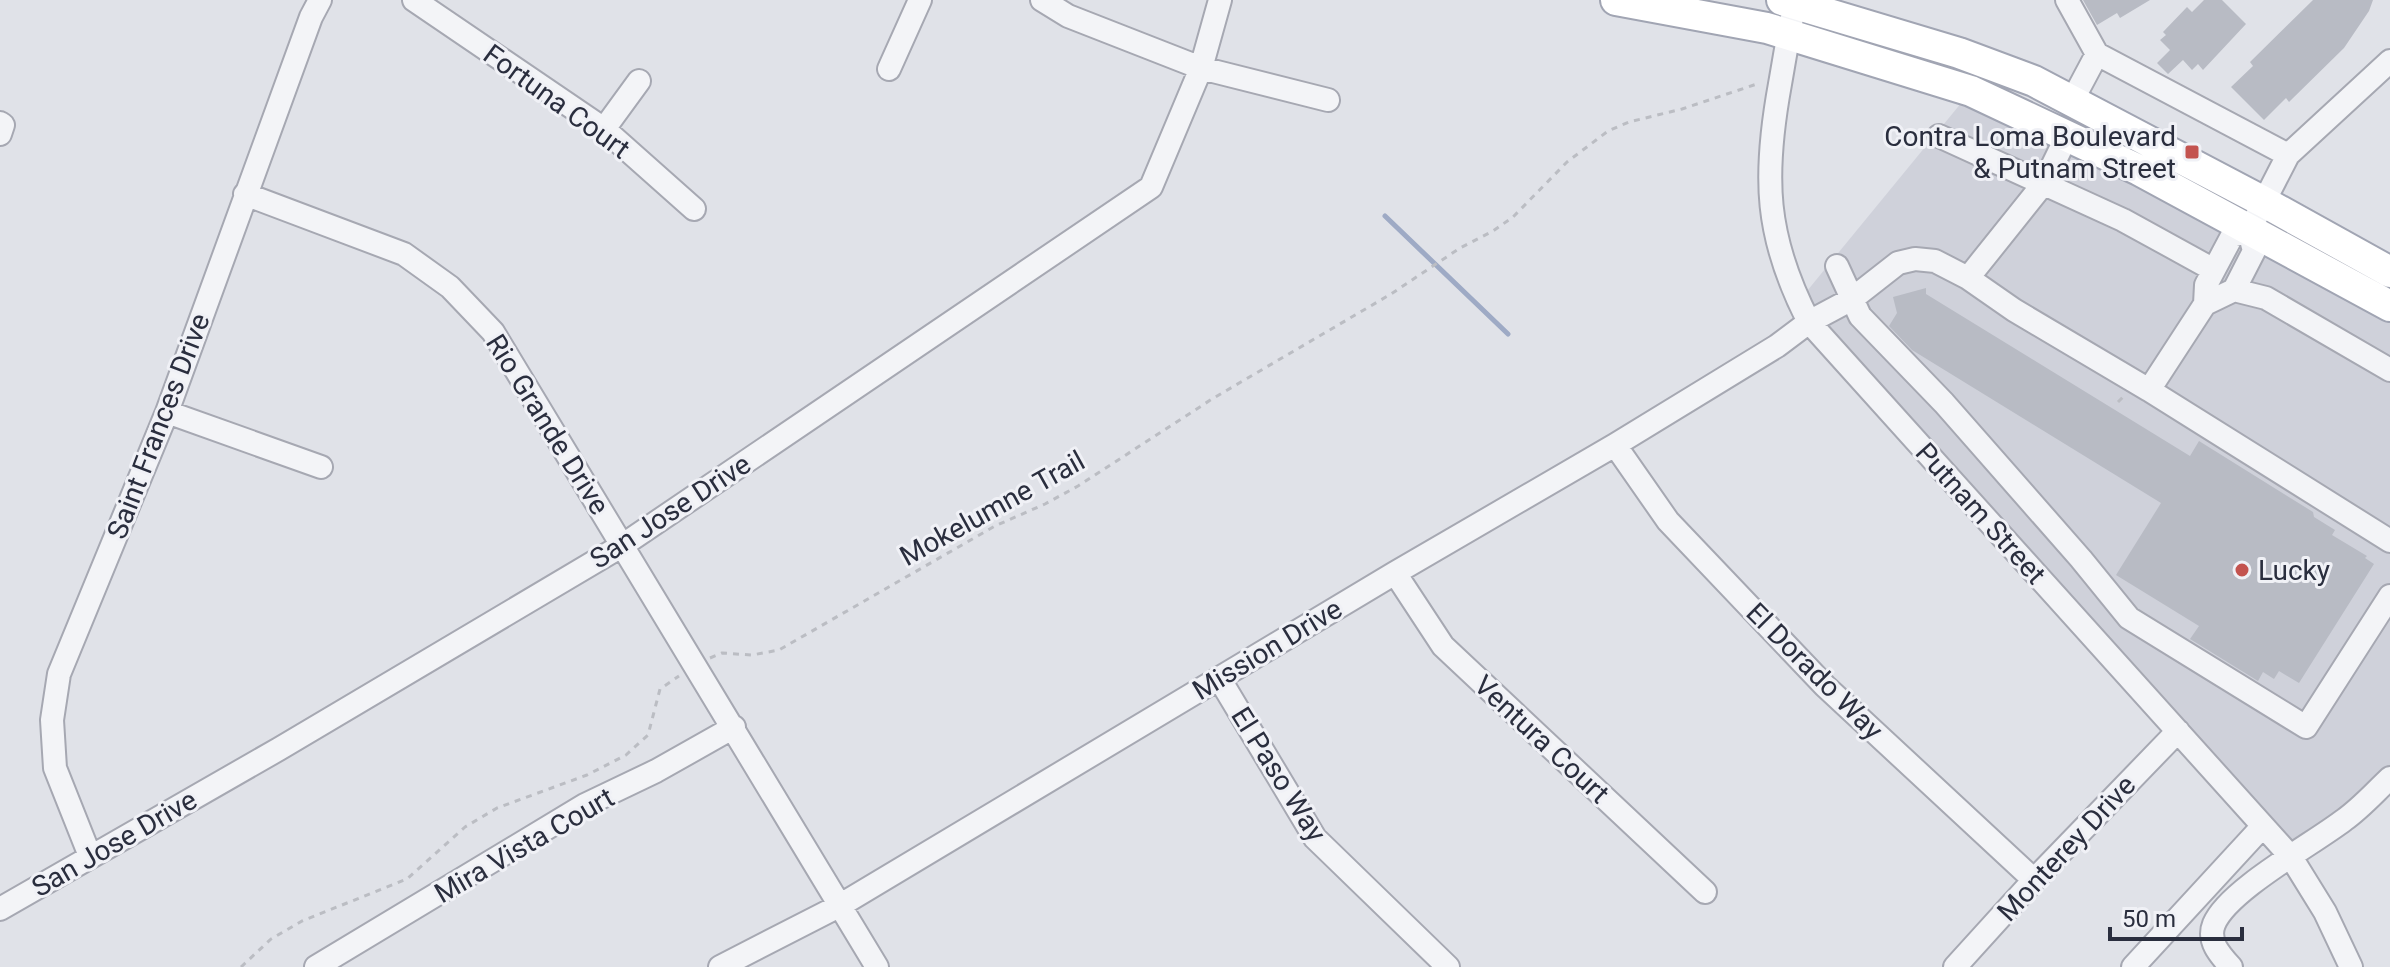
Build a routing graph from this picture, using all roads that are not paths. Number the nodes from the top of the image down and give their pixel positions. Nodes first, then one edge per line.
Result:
1 (320, 0) edge
2 (414, 0) edge
3 (920, 0) edge
4 (1042, 0) edge
5 (1220, 0) edge
6 (1616, 0) edge
7 (2067, 0) edge
8 (1791, 1) edge
9 (1788, 34) junction
10 (2097, 54) junction
11 (2390, 61) edge
12 (1201, 68) junction
13 (889, 69) dead end
14 (639, 81) dead end
15 (1328, 100) dead end
16 (2072, 101) junction
17 (0, 123) edge
18 (604, 129) junction
19 (0, 134) edge
20 (1939, 136) dead end
21 (2067, 136) junction
22 (2288, 155) junction
23 (2044, 183) junction
24 (245, 194) junction
25 (2264, 202) junction
26 (694, 209) dead end
27 (2249, 231) junction
28 (1837, 266) dead end
29 (2214, 270) junction
30 (2390, 272) edge
31 (1968, 278) junction
32 (2234, 290) junction
33 (1852, 299) junction
34 (2205, 304) junction
35 (2389, 309) edge
36 (1809, 322) junction
37 (2390, 370) edge
38 (2149, 390) junction
39 (167, 412) junction
40 (1615, 445) junction
41 (321, 467) dead end
42 (2390, 541) edge
43 (623, 545) junction
44 (1395, 573) junction
45 (2390, 596) edge
46 (1219, 678) junction
47 (734, 727) junction
48 (2178, 731) junction
49 (2390, 778) edge
50 (2262, 827) junction
51 (90, 856) junction
52 (2291, 857) junction
53 (2034, 880) junction
54 (1705, 892) dead end
55 (839, 906) junction
56 (0, 909) edge
57 (316, 967) edge
58 (720, 967) edge
59 (877, 967) edge
60 (1448, 967) edge
61 (1955, 967) edge
62 (2133, 967) edge
63 (2231, 967) edge
64 (2351, 967) edge

1 - 24 street, Saint Frances Drive
2 - 18 street, Fortuna Court
3 - 13 street
4 - 12 street
5 - 12 street, San Jose Drive
6 - 9 main road
7 - 10 street
8 - 9 street, Putnam Street
8 - 16 main road
9 - 21 main road
9 - 36 street, Putnam Street
10 - 16 street
10 - 22 street
11 - 22 street
12 - 15 street
12 - 43 street, San Jose Drive
14 - 18 street
16 - 25 main road
17 - 19 street
18 - 26 street, Fortuna Court
20 - 23 street
21 - 23 street
21 - 27 main road
22 - 25 street
23 - 29 street
23 - 31 street
24 - 39 street, Saint Frances Drive
24 - 43 street, Rio Grande Drive
25 - 27 street
25 - 30 main road
27 - 29 street
27 - 32 street
27 - 35 main road
28 - 33 street
29 - 34 street
31 - 33 street, Mission Drive
31 - 38 street
32 - 34 street
32 - 37 street
33 - 36 street, Mission Drive
33 - 45 street
34 - 38 street
36 - 40 street, Mission Drive
36 - 48 street, Putnam Street
38 - 42 street
39 - 41 street
39 - 51 street, Saint Frances Drive
40 - 44 street, Mission Drive
40 - 53 street, El Dorado Way
43 - 47 street, Rio Grande Drive
43 - 51 street, San Jose Drive
44 - 46 street, Mission Drive
44 - 54 street, Ventura Court
46 - 55 street, Mission Drive
46 - 60 street, El Paso Way
47 - 55 street, Rio Grande Drive
47 - 57 street, Mira Vista Court
48 - 50 street, Putnam Street
48 - 53 street, Monterey Drive
49 - 52 street
50 - 52 street, Putnam Street
50 - 62 street
51 - 56 street, San Jose Drive
52 - 63 street
52 - 64 street, Putnam Street
53 - 61 street, Monterey Drive
55 - 58 street, Mission Drive
55 - 59 street, Rio Grande Drive

